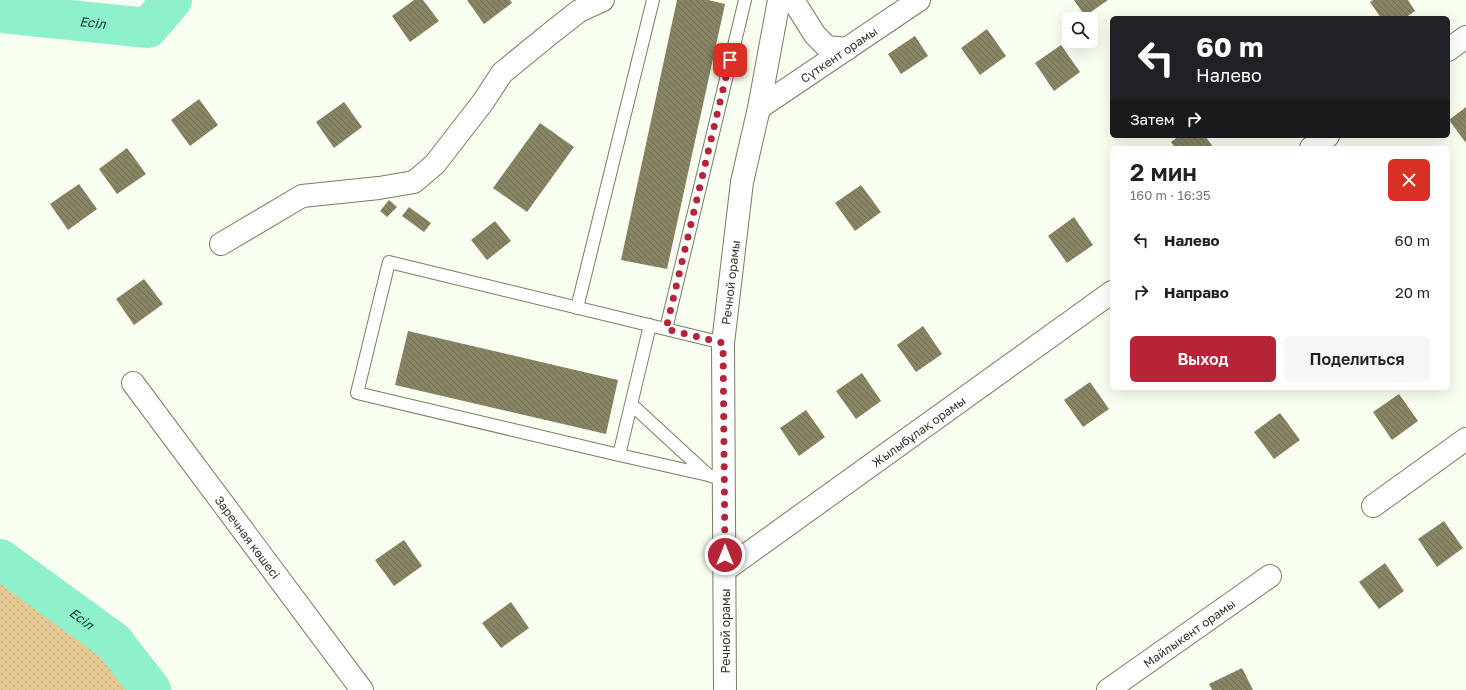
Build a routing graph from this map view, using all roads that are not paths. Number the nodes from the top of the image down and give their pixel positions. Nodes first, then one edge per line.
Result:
1 (603, 0) edge
2 (653, 0) edge
3 (745, 0) edge
4 (779, 0) edge
5 (793, 0) edge
6 (918, 0) edge
7 (1466, 37) edge
8 (847, 49) junction
9 (1450, 49) edge
10 (759, 108) junction
11 (1325, 138) edge
12 (1315, 146) edge
13 (221, 244) dead end
14 (1110, 293) edge
15 (577, 308) junction
16 (650, 325) junction
17 (666, 329) junction
18 (723, 343) junction
19 (133, 383) dead end
20 (631, 404) junction
21 (1466, 439) edge
22 (619, 455) junction
23 (716, 477) junction
24 (1373, 506) dead end
25 (725, 570) junction
26 (1270, 576) dead end
27 (362, 690) edge
28 (725, 690) edge
29 (1108, 690) edge

1 - 13 street
2 - 15 lane
3 - 17 lane
4 - 10 street, Речной орамы
5 - 8 street
6 - 8 street, Сүткент орамы
7 - 9 street
8 - 10 street, Сүткент орамы
10 - 18 street, Речной орамы
11 - 12 street
14 - 25 street, Жылыбұлақ орамы
15 - 16 lane
15 - 22 lane
16 - 17 lane
16 - 20 lane
17 - 18 lane
18 - 23 street, Речной орамы
19 - 27 street, Заречная көшесі
20 - 22 lane
20 - 23 lane
21 - 24 street
22 - 23 lane
23 - 25 street, Речной орамы
25 - 28 street, Речной орамы
26 - 29 street, Майлыкент орамы

